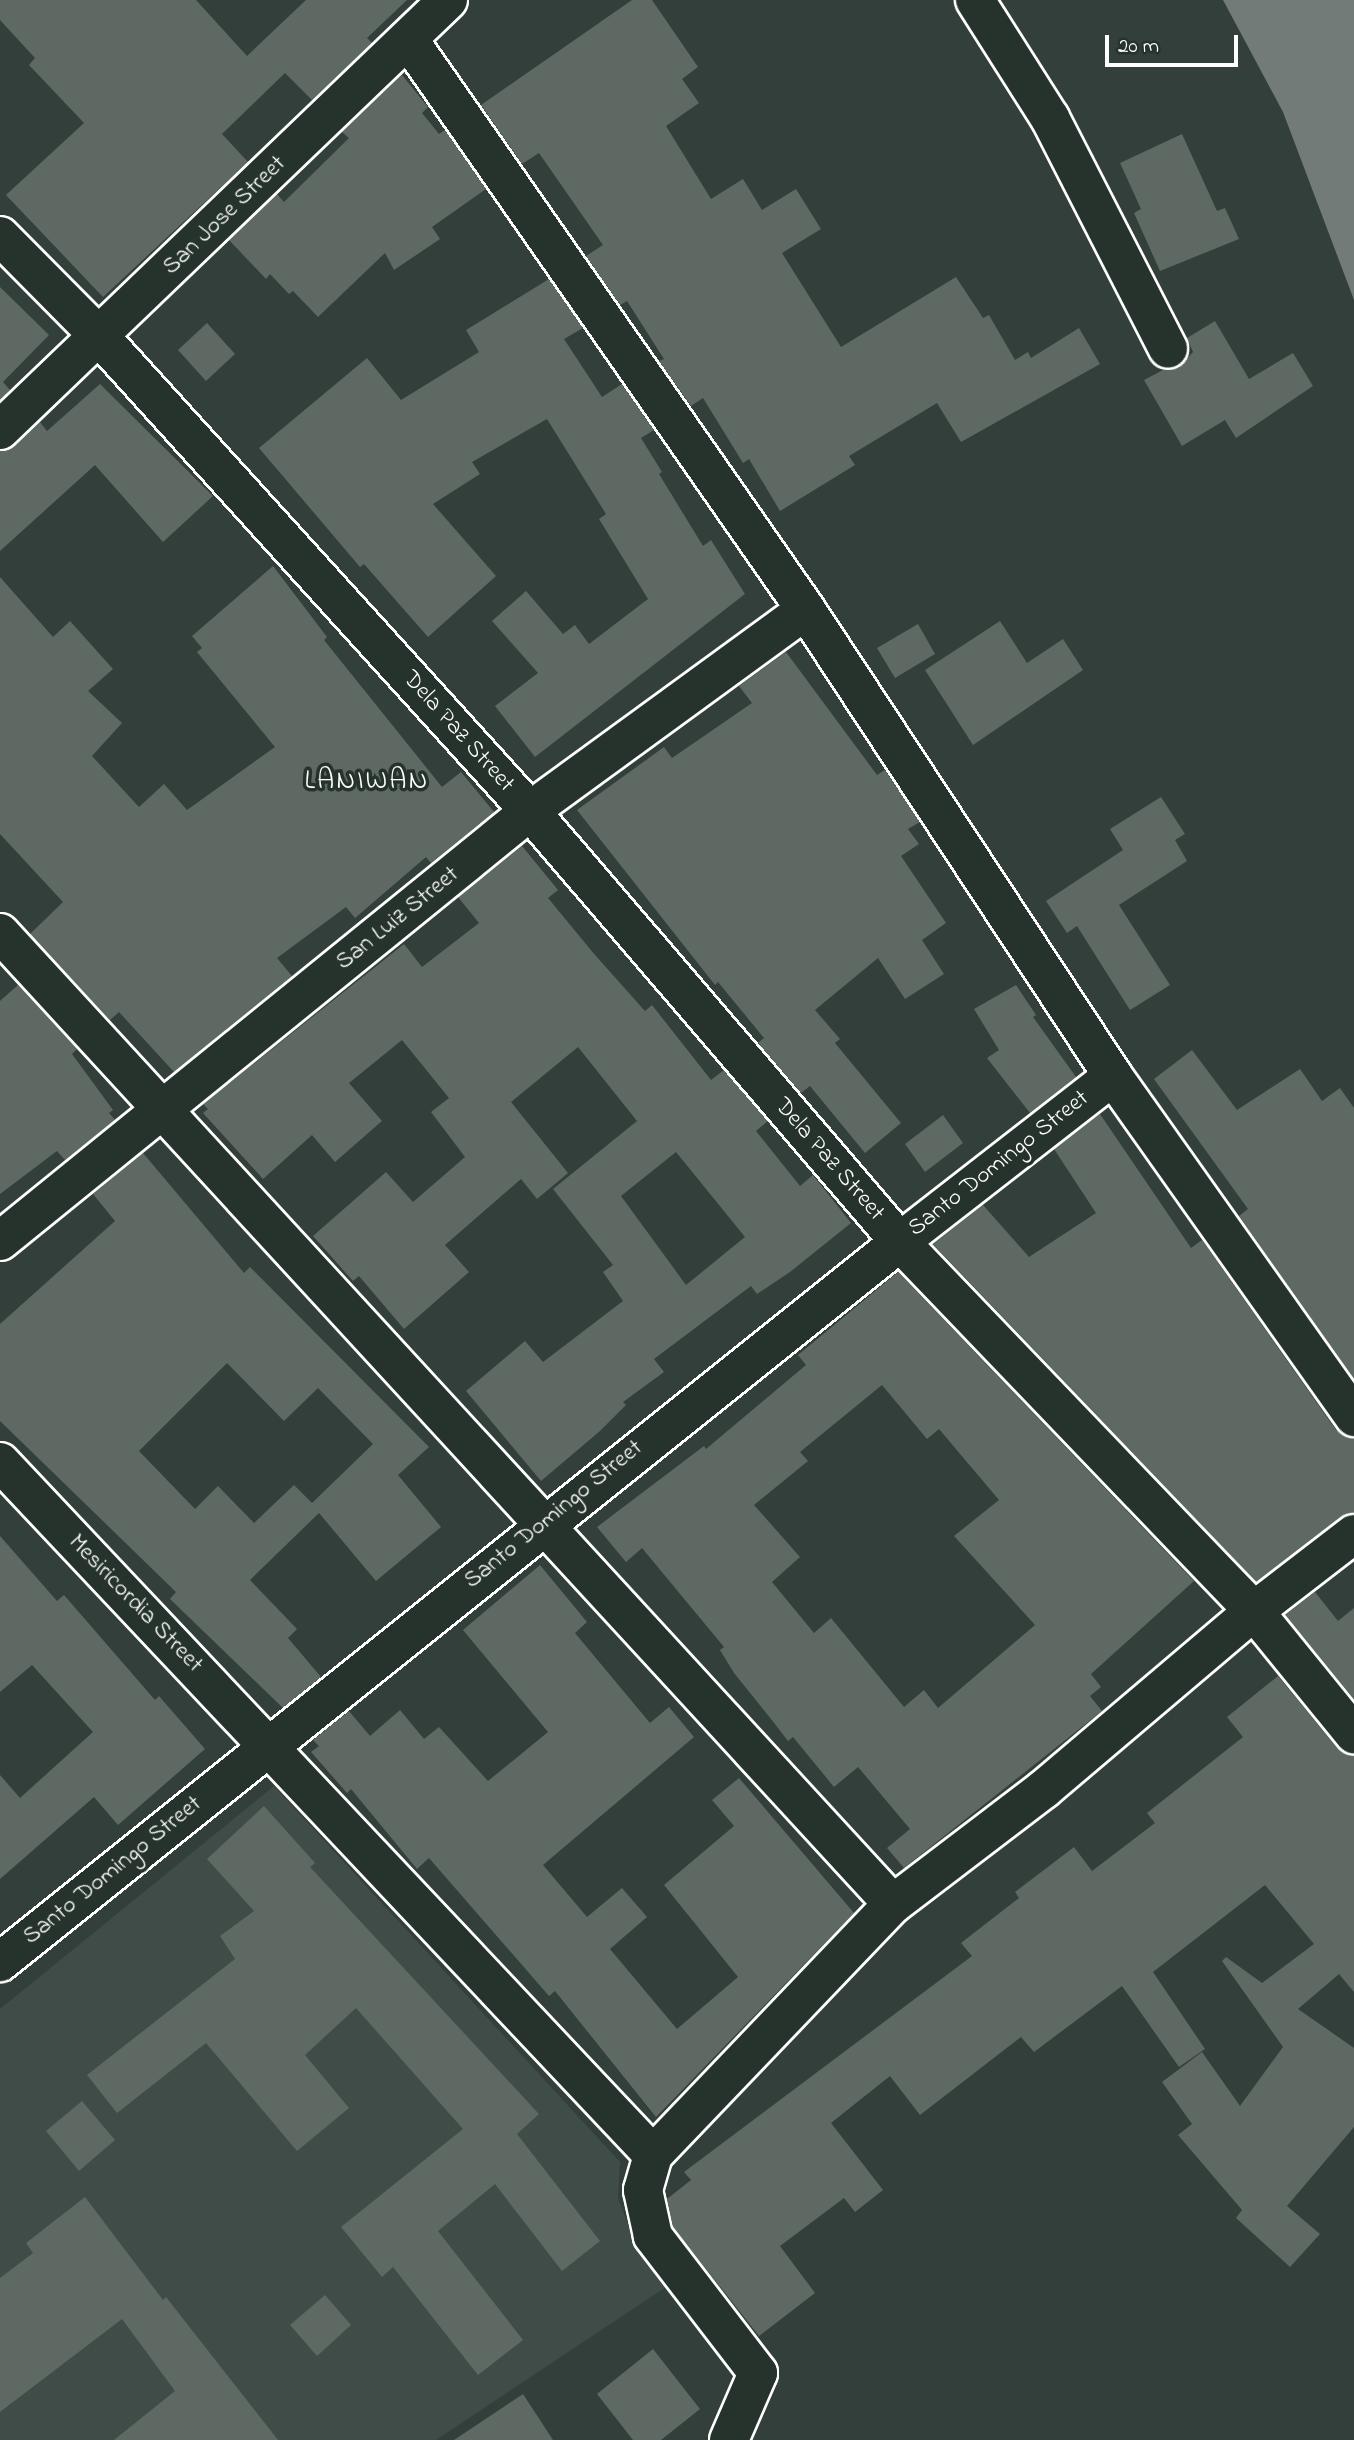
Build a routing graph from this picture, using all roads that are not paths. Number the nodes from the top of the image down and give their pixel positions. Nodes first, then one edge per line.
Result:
1 (448, 0) edge
2 (975, 0) edge
3 (408, 39) junction
4 (0, 236) edge
5 (100, 337) junction
6 (1168, 349) dead end
7 (0, 430) edge
8 (806, 610) junction
9 (530, 811) junction
10 (0, 933) edge
11 (1113, 1076) junction
12 (164, 1108) junction
13 (0, 1241) edge
14 (900, 1242) junction
15 (1354, 1417) edge
16 (0, 1462) edge
17 (545, 1522) junction
18 (1354, 1534) edge
19 (1254, 1611) junction
20 (1354, 1734) edge
21 (270, 1745) junction
22 (893, 1904) junction
23 (0, 1962) edge
24 (653, 2155) junction
25 (729, 2440) edge

1 - 3 street, San Jose Street
2 - 6 street
3 - 5 street, San Jose Street
3 - 8 street
4 - 5 street, Dela Paz Street
5 - 7 street, San Jose Street
5 - 9 street, Dela Paz Street
8 - 9 street, San Luiz Street
8 - 11 street
9 - 12 street, San Luiz Street
9 - 14 street, Dela Paz Street
10 - 12 street
11 - 14 street, Santo Domingo Street
11 - 15 street
12 - 13 street, San Luiz Street
12 - 17 street
14 - 17 street, Santo Domingo Street
14 - 19 street, Dela Paz Street
16 - 21 street, Mesiricordia Street
17 - 21 street, Santo Domingo Street
17 - 22 street
18 - 19 street
19 - 20 street, Dela Paz Street
19 - 22 street
21 - 23 street, Santo Domingo Street
21 - 24 street, Mesiricordia Street
22 - 24 street
24 - 25 street

